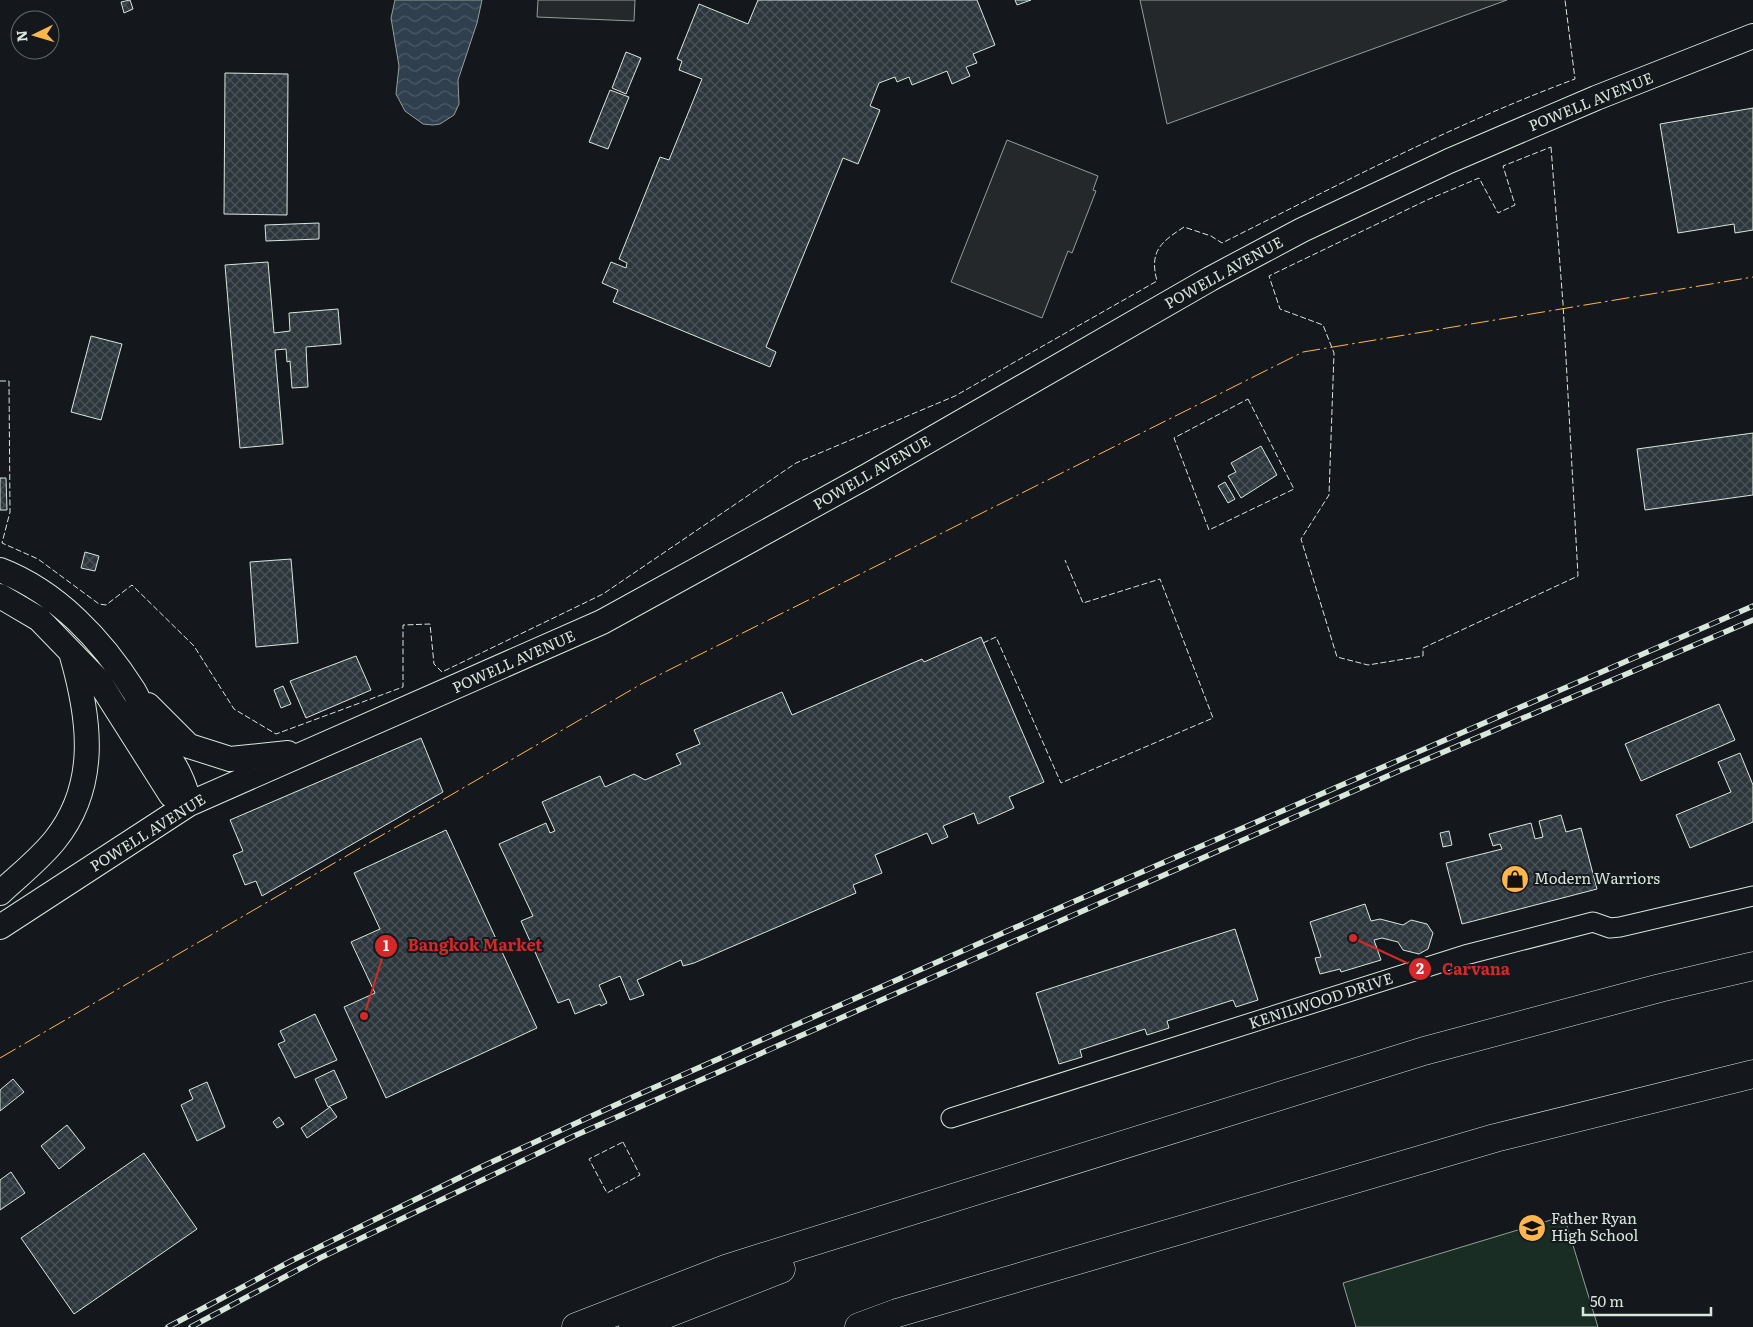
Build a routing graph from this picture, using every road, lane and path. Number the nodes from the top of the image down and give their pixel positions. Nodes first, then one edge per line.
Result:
1 (1753, 36) edge
2 (0, 570) edge
3 (0, 596) edge
4 (71, 654) junction
5 (136, 693) junction
6 (310, 750) junction
7 (189, 804) junction
8 (0, 893) edge
9 (1753, 896) edge
10 (0, 927) edge
11 (1753, 966) edge
12 (1753, 1074) edge
13 (951, 1118) dead end
14 (1052, 1169) junction
15 (576, 1327) edge
16 (633, 1327) edge
17 (859, 1327) edge

1 - 6 main road, POWELL AVENUE
2 - 5 main road
3 - 4 main road
4 - 7 main road
4 - 8 main road
5 - 6 main road
5 - 7 main road
6 - 7 main road, POWELL AVENUE
7 - 10 main road, POWELL AVENUE
9 - 13 street, KENILWOOD DRIVE
11 - 14 highway
12 - 17 highway
14 - 15 highway
14 - 16 highway

